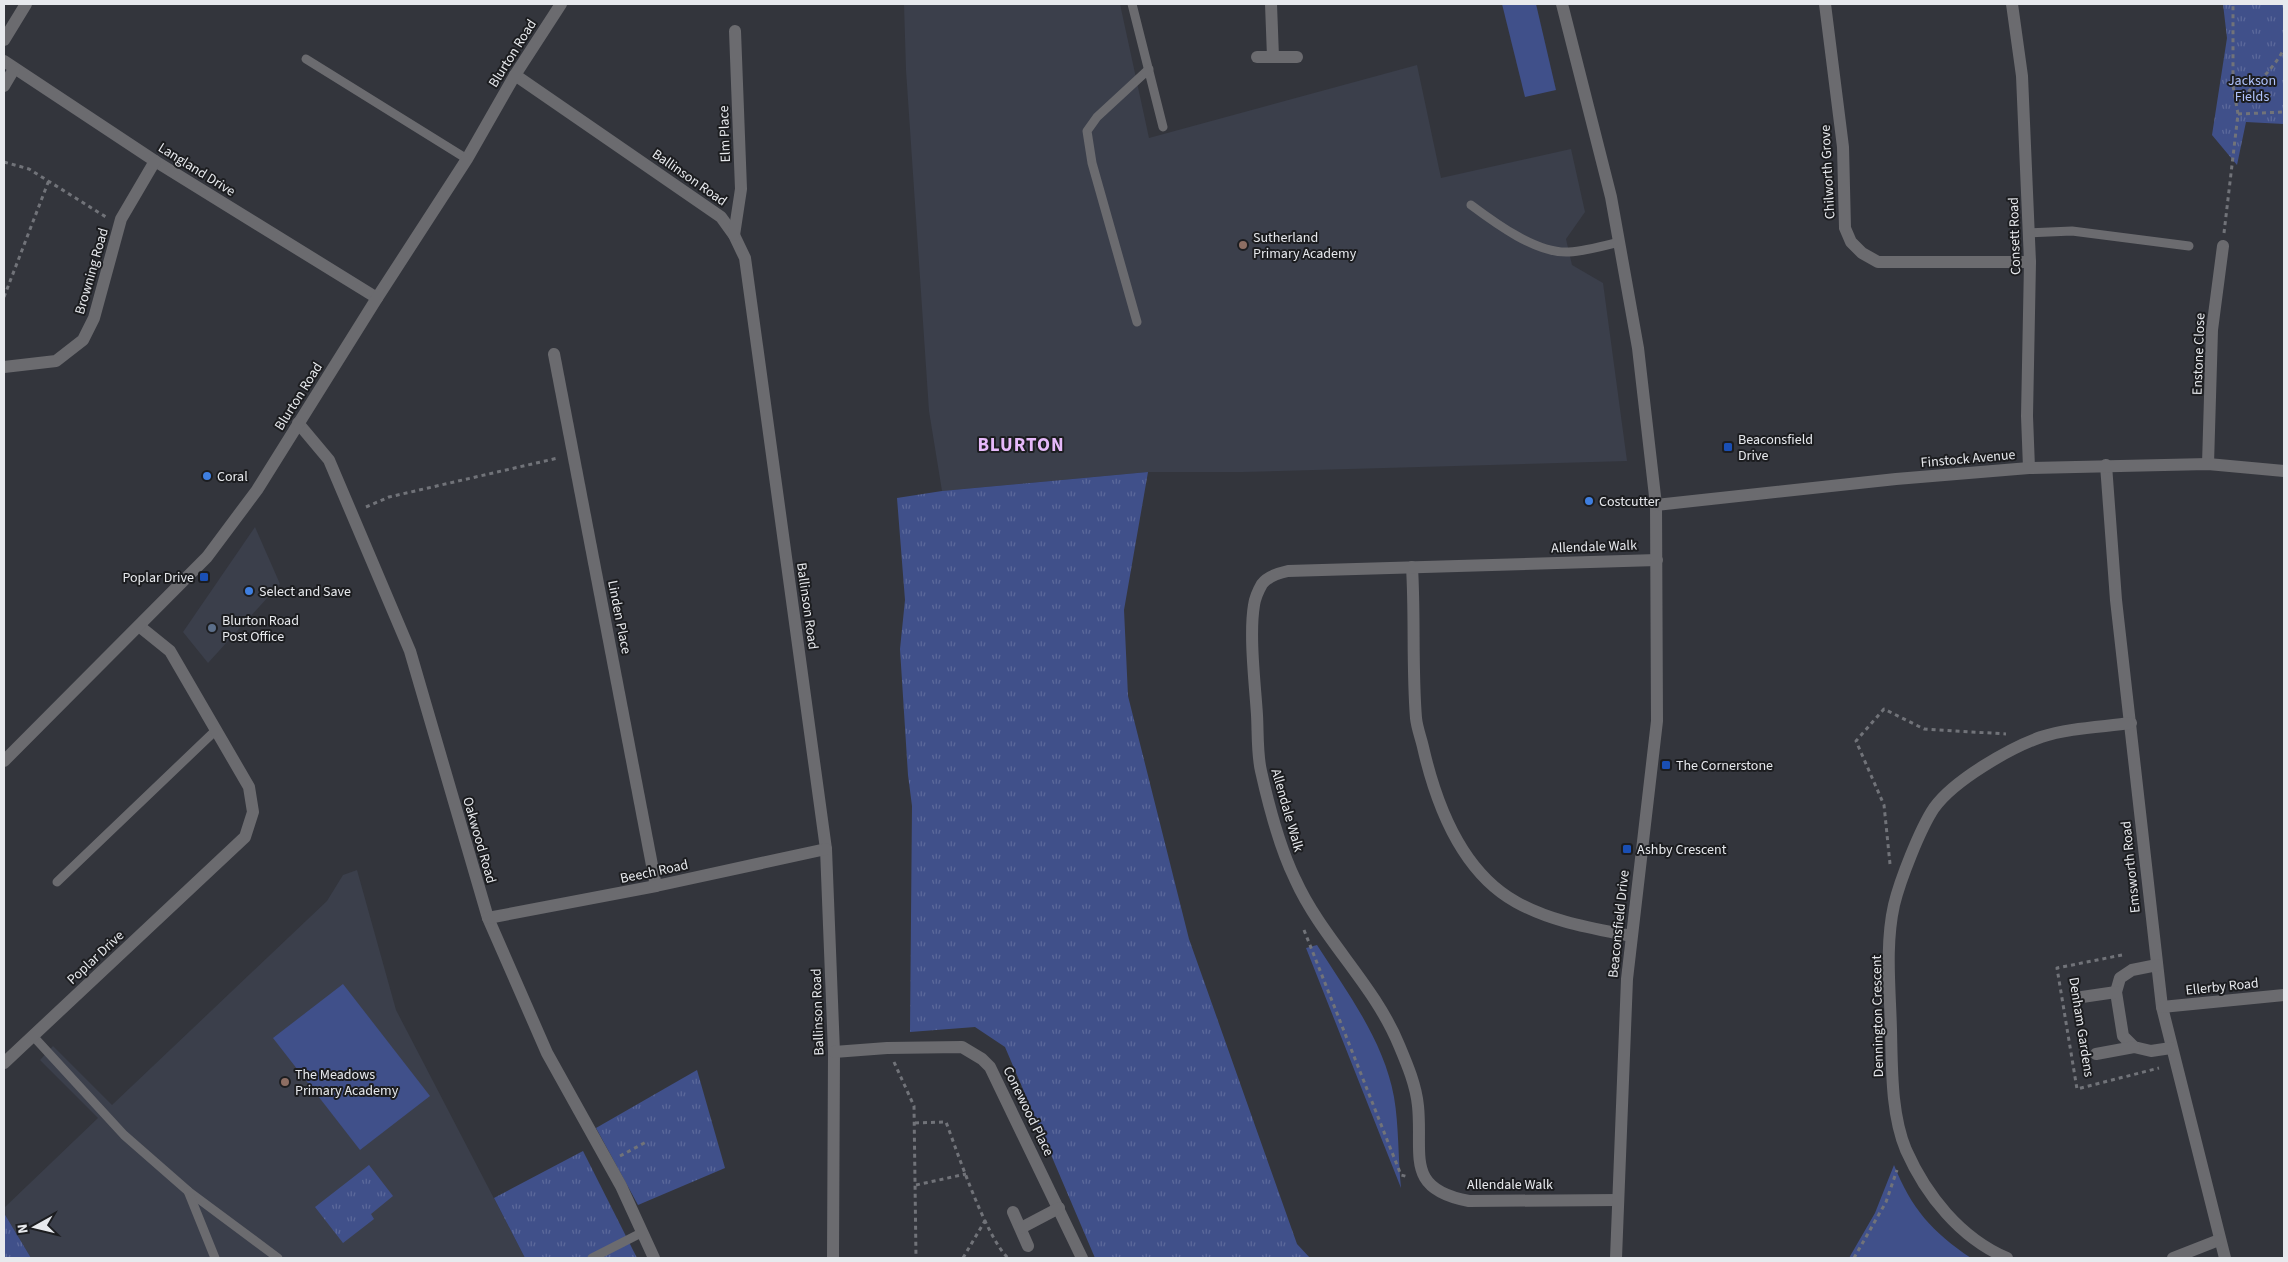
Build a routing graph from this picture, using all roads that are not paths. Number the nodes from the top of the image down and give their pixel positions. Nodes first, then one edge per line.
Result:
1 (26, 4) edge
2 (561, 4) edge
3 (1132, 4) edge
4 (1271, 4) edge
5 (1562, 4) edge
6 (1825, 4) edge
7 (2012, 4) edge
8 (735, 31) dead end
9 (4, 40) edge
10 (1258, 57) dead end
11 (1273, 57) junction
12 (1297, 57) dead end
13 (306, 59) dead end
14 (9, 65) edge
15 (1149, 69) junction
16 (514, 75) junction
17 (4, 86) edge
18 (1163, 127) dead end
19 (467, 159) junction
20 (155, 161) junction
21 (1471, 205) dead end
22 (2029, 233) junction
23 (734, 235) junction
24 (1619, 242) junction
25 (2189, 246) dead end
26 (2223, 246) road end
27 (2030, 262) junction
28 (377, 298) junction
29 (1136, 322) dead end
30 (554, 354) dead end
31 (4, 367) edge
32 (298, 423) junction
33 (2208, 464) junction
34 (2106, 465) junction
35 (2029, 468) junction
36 (2284, 472) edge
37 (1656, 505) junction
38 (1657, 560) junction
39 (1412, 567) junction
40 (139, 626) junction
41 (2130, 722) junction
42 (216, 730) junction
43 (4, 761) edge
44 (826, 849) junction
45 (57, 882) dead end
46 (656, 886) junction
47 (488, 918) junction
48 (1631, 936) junction
49 (2157, 965) junction
50 (2116, 992) junction
51 (2284, 995) edge
52 (2082, 997) dead end
53 (2162, 1007) junction
54 (33, 1036) junction
55 (2134, 1047) junction
56 (2171, 1048) junction
57 (834, 1052) junction
58 (2096, 1054) dead end
59 (4, 1063) edge
60 (188, 1190) junction
61 (1617, 1200) junction
62 (1059, 1208) junction
63 (1013, 1212) dead end
64 (1021, 1228) junction
65 (643, 1232) junction
66 (2219, 1240) junction
67 (1028, 1246) dead end
68 (215, 1258) edge
69 (278, 1258) edge
70 (592, 1258) edge
71 (654, 1258) edge
72 (833, 1258) edge
73 (1082, 1258) edge
74 (1616, 1258) edge
75 (2006, 1258) edge
76 (2173, 1258) edge
77 (2225, 1258) edge

1 - 9 street
2 - 16 street, Blurton Road
3 - 15 lane
4 - 11 street
5 - 24 street, Beaconsfield Drive
6 - 27 street, Chilworth Grove
7 - 22 street, Consett Road
8 - 23 street, Elm Place
10 - 11 street
11 - 12 street
13 - 19 lane
14 - 17 street
14 - 20 street, Langland Drive
15 - 18 lane
15 - 29 lane
16 - 19 street, Blurton Road
16 - 23 street, Ballinson Road
19 - 28 street, Blurton Road
20 - 28 street, Langland Drive
20 - 31 street, Browning Road
21 - 24 lane
22 - 25 lane
22 - 27 street, Consett Road
23 - 44 street, Ballinson Road
24 - 37 street, Beaconsfield Drive
26 - 33 street, Enstone Close
27 - 35 street, Consett Road
28 - 32 street, Blurton Road
30 - 46 street, Linden Place
32 - 40 street, Blurton Road
32 - 47 street, Oakwood Road
33 - 34 street, Finstock Avenue
33 - 36 street, Finstock Avenue
34 - 35 street, Finstock Avenue
34 - 41 street, Emsworth Road
35 - 37 street, Finstock Avenue
37 - 38 street, Beaconsfield Drive
38 - 39 street, Allendale Walk
38 - 48 street, Beaconsfield Drive
39 - 48 street
39 - 61 street, Allendale Walk
40 - 42 street, Poplar Drive
40 - 43 street, Blurton Road
41 - 49 street, Emsworth Road
41 - 75 street, Dennington Crescent
42 - 45 lane
42 - 54 street, Poplar Drive
44 - 46 street, Beech Road
44 - 57 street, Ballinson Road
46 - 47 street, Beech Road
47 - 65 street, Oakwood Road
48 - 61 street, Beaconsfield Drive
49 - 50 street
49 - 53 street, Emsworth Road
50 - 52 street, Denham Gardens
50 - 55 street
51 - 53 street, Ellerby Road
53 - 56 street, Emsworth Road
54 - 59 street, Poplar Drive
54 - 60 lane
55 - 56 street, Denham Gardens
55 - 58 street, Denham Gardens
56 - 66 street, Emsworth Road
57 - 62 street, Conewood Place
57 - 72 street, Ballinson Road
60 - 68 lane
60 - 69 lane
61 - 74 street, Beaconsfield Drive
62 - 64 street
62 - 73 street, Conewood Place
63 - 64 street
64 - 67 street
65 - 70 lane
65 - 71 street, Oakwood Road
66 - 76 street
66 - 77 street, Emsworth Road

